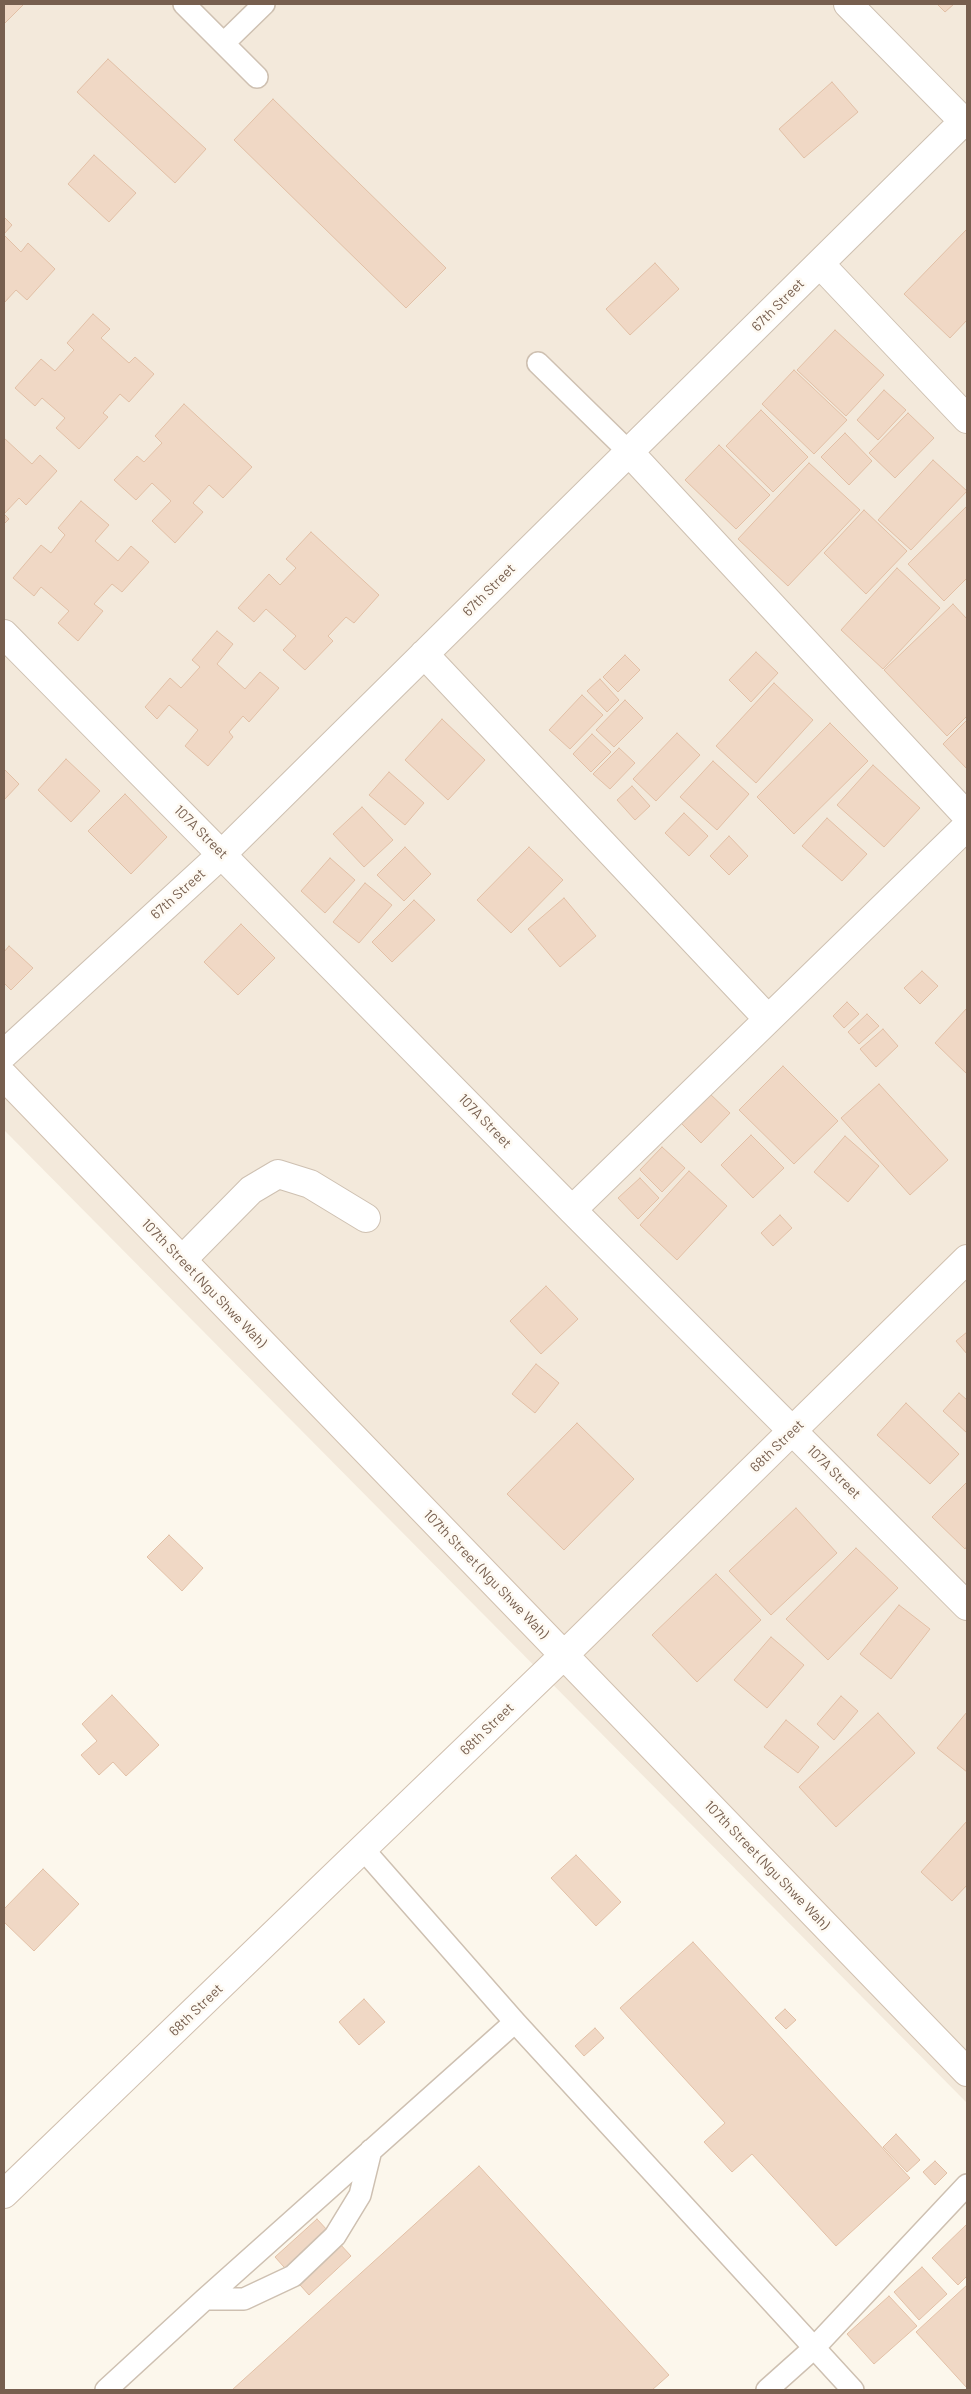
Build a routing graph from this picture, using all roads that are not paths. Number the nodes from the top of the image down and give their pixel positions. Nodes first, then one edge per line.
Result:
1 (184, 4) edge
2 (264, 4) edge
3 (848, 4) edge
4 (224, 43) junction
5 (257, 76) dead end
6 (966, 121) edge
7 (820, 264) junction
8 (538, 363) dead end
9 (967, 419) edge
10 (628, 452) junction
11 (4, 634) edge
12 (424, 654) junction
13 (967, 816) edge
14 (967, 826) edge
15 (222, 854) junction
16 (768, 1019) junction
17 (4, 1054) edge
18 (4, 1076) edge
19 (572, 1210) junction
20 (366, 1218) dead end
21 (182, 1260) junction
22 (967, 1260) edge
23 (793, 1431) junction
24 (967, 1606) edge
25 (564, 1655) junction
26 (363, 1849) junction
27 (516, 2022) junction
28 (967, 2072) edge
29 (372, 2150) junction
30 (967, 2185) edge
31 (4, 2194) edge
32 (205, 2298) junction
33 (814, 2348) junction
34 (106, 2390) edge
35 (767, 2390) edge
36 (853, 2390) edge

1 - 4 lane
2 - 4 lane
3 - 6 street
4 - 5 lane
6 - 7 street, 67th Street
7 - 9 street
7 - 10 street, 67th Street
8 - 10 lane
10 - 12 street, 67th Street
10 - 13 street
11 - 15 street, 107A Street
12 - 15 street, 67th Street
12 - 16 street
14 - 16 street
15 - 17 street, 67th Street
15 - 19 street, 107A Street
16 - 19 street
18 - 21 street, 107th Street (Ngu Shwe Wah)
19 - 23 street, 107A Street
20 - 21 street
21 - 25 street, 107th Street (Ngu Shwe Wah)
22 - 23 street, 68th Street
23 - 24 street, 107A Street
23 - 25 street, 68th Street
25 - 26 street, 68th Street
25 - 28 street, 107th Street (Ngu Shwe Wah)
26 - 27 lane
26 - 31 street, 68th Street
27 - 29 lane
27 - 33 lane
29 - 32 lane
29 - 32 lane
30 - 33 lane
32 - 34 lane
33 - 35 lane
33 - 36 lane

